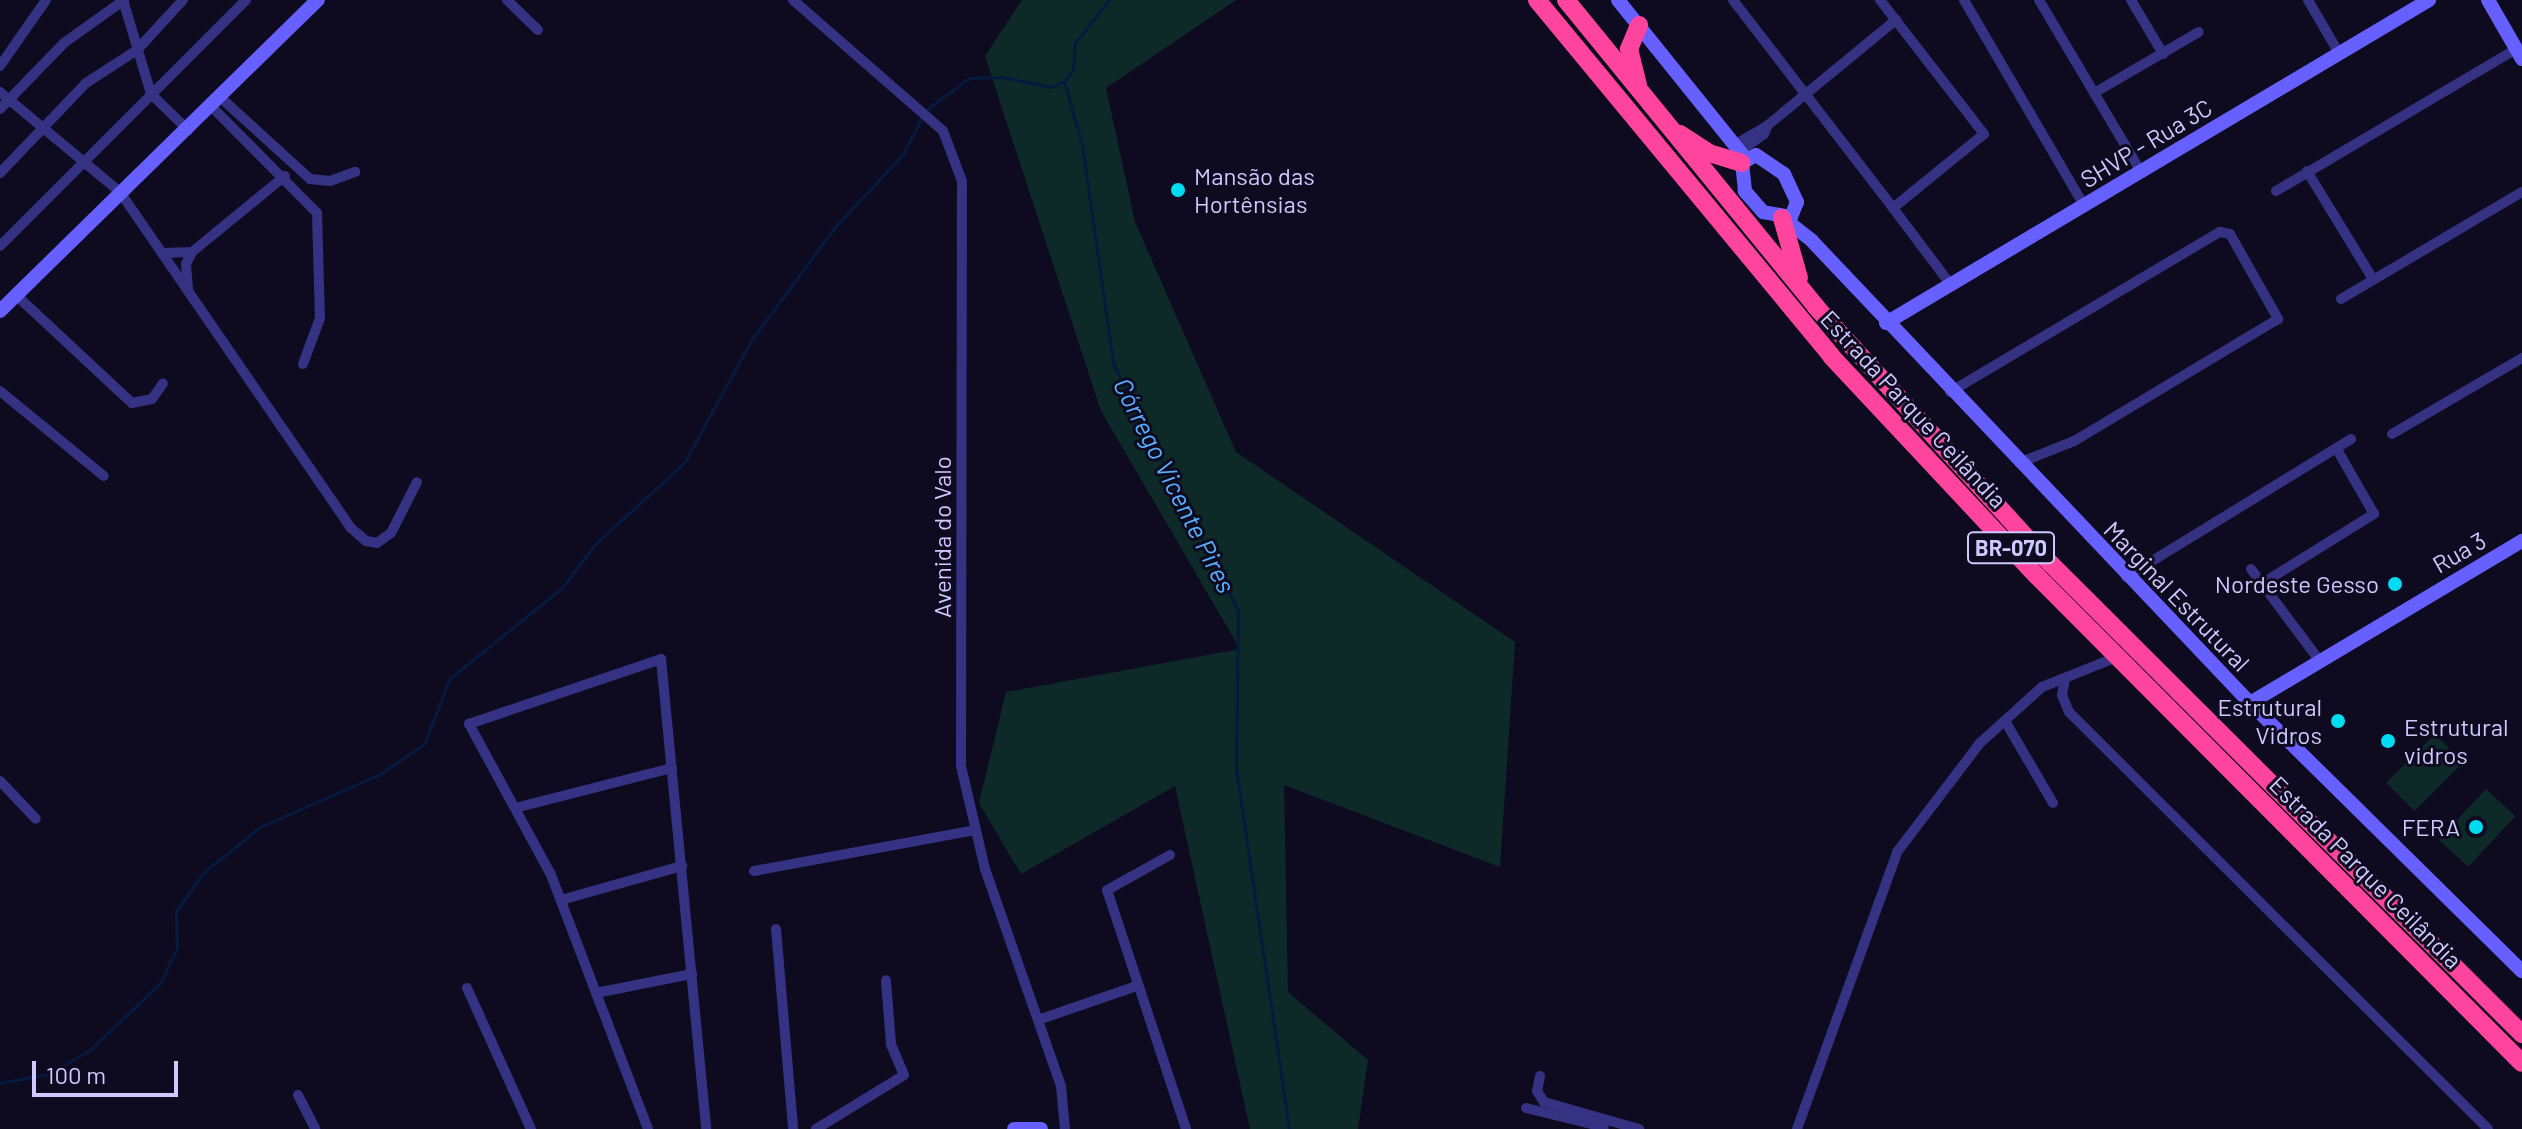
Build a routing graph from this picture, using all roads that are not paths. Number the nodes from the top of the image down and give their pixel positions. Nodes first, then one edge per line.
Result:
1 (46, 0) edge
2 (124, 0) edge
3 (183, 0) edge
4 (246, 0) edge
5 (318, 0) edge
6 (507, 0) edge
7 (793, 0) edge
8 (1537, 0) edge
9 (1566, 0) edge
10 (1618, 0) edge
11 (1733, 0) edge
12 (1880, 0) edge
13 (1964, 0) edge
14 (2039, 0) edge
15 (2131, 0) edge
16 (2308, 0) edge
17 (2429, 0) edge
18 (2488, 0) edge
19 (1896, 20) junction
20 (1639, 25) junction
21 (538, 30) dead end
22 (2199, 32) dead end
23 (137, 50) junction
24 (2339, 53) junction
25 (2163, 54) junction
26 (2519, 54) edge
27 (0, 66) edge
28 (2094, 93) junction
29 (151, 94) junction
30 (1807, 94) junction
31 (4, 95) edge
32 (216, 102) junction
33 (0, 109) edge
34 (1657, 115) junction
35 (45, 128) junction
36 (188, 130) junction
37 (1740, 154) junction
38 (84, 161) junction
39 (2307, 171) junction
40 (355, 172) dead end
41 (2141, 172) junction
42 (0, 173) edge
43 (285, 176) junction
44 (2276, 191) dead end
45 (120, 192) junction
46 (2522, 192) edge
47 (2085, 207) junction
48 (1893, 208) junction
49 (1787, 215) junction
50 (0, 246) edge
51 (192, 252) junction
52 (162, 253) junction
53 (2373, 279) junction
54 (1951, 285) junction
55 (188, 291) junction
56 (16, 295) junction
57 (1806, 295) junction
58 (2341, 299) dead end
59 (0, 311) edge
60 (1886, 323) junction
61 (2522, 358) edge
62 (303, 364) dead end
63 (163, 383) dead end
64 (0, 391) edge
65 (1950, 392) junction
66 (2392, 434) dead end
67 (2351, 439) dead end
68 (2336, 448) junction
69 (2019, 463) junction
70 (104, 476) dead end
71 (417, 482) dead end
72 (2522, 541) edge
73 (2251, 569) dead end
74 (2126, 577) junction
75 (2263, 583) junction
76 (2117, 657) junction
77 (2319, 660) junction
78 (2065, 679) junction
79 (2250, 703) junction
80 (2005, 721) junction
81 (672, 768) junction
82 (0, 781) edge
83 (2053, 803) dead end
84 (515, 808) junction
85 (36, 819) dead end
86 (976, 830) junction
87 (1170, 855) dead end
88 (682, 866) junction
89 (754, 871) dead end
90 (561, 900) junction
91 (776, 929) dead end
92 (2522, 971) edge
93 (692, 974) junction
94 (886, 980) dead end
95 (1137, 986) junction
96 (467, 988) dead end
97 (596, 993) junction
98 (1038, 1020) junction
99 (2522, 1034) edge
100 (2522, 1063) edge
101 (1540, 1076) dead end
102 (298, 1095) dead end
103 (1526, 1108) dead end
104 (315, 1129) edge
105 (531, 1129) edge
106 (648, 1129) edge
107 (706, 1129) edge
108 (793, 1129) edge
109 (816, 1129) edge
110 (1014, 1129) edge
111 (1041, 1129) edge
112 (1065, 1129) edge
113 (1186, 1129) edge
114 (1613, 1129) edge
115 (1639, 1129) edge
116 (1797, 1129) edge
117 (2488, 1129) edge

1 - 27 street
2 - 23 street
2 - 31 street
3 - 23 street
4 - 29 street
5 - 32 main road
6 - 21 street
7 - 86 street, Avenida do Valo
8 - 76 highway, Estrada Parque Ceilândia / BR-070
9 - 34 highway, Estrada Parque Ceilândia / BR-070
10 - 20 main road
11 - 30 street
12 - 19 street
13 - 47 street
14 - 28 street
15 - 25 street
16 - 24 street
17 - 24 main road, SHVP - Rua 3C
18 - 26 main road
19 - 30 street
19 - 48 street
20 - 34 highway
20 - 37 main road
22 - 25 street
23 - 29 street
23 - 35 street
24 - 41 main road, SHVP - Rua 3C
25 - 28 street
26 - 39 street
28 - 41 street
29 - 36 street
29 - 38 street
30 - 37 street
30 - 48 street
31 - 33 street
31 - 35 street
32 - 36 main road
32 - 40 street
32 - 43 street
34 - 37 highway
34 - 57 highway, Estrada Parque Ceilândia / BR-070
35 - 38 street
35 - 42 street
36 - 45 main road
37 - 49 main road
37 - 49 main road, Marginal Estrutural
38 - 45 street
38 - 50 street
39 - 44 street
39 - 53 street
41 - 47 main road, SHVP - Rua 3C
43 - 51 street
43 - 62 street
45 - 52 street
45 - 56 main road
46 - 53 street
47 - 54 main road, SHVP - Rua 3C
48 - 54 street
49 - 57 highway
49 - 60 main road, Marginal Estrutural
51 - 52 street
51 - 55 street
52 - 55 street
53 - 58 street
54 - 60 main road, SHVP - Rua 3C
55 - 71 street
56 - 59 main road
56 - 63 street
57 - 99 highway, Estrada Parque Ceilândia / BR-070
60 - 65 main road, Marginal Estrutural
61 - 66 street
64 - 70 street
65 - 69 main road, Marginal Estrutural
65 - 69 street
67 - 68 street
68 - 74 street
68 - 75 street
69 - 74 main road, Marginal Estrutural
72 - 77 main road, Rua 3
73 - 75 street
74 - 79 main road, Marginal Estrutural
75 - 77 street
76 - 78 street
76 - 100 highway, Estrada Parque Ceilândia / BR-070
77 - 79 main road, Rua 3
78 - 80 street
78 - 117 street
79 - 92 main road, Marginal Estrutural
80 - 83 street
80 - 116 street
81 - 84 street
81 - 84 street
81 - 88 street
82 - 85 street
84 - 90 street
86 - 89 street
86 - 98 street, Avenida do Valo
87 - 95 street
88 - 90 street
88 - 93 street
90 - 97 street
91 - 108 street
93 - 97 street
93 - 107 street
94 - 109 street
95 - 98 street
95 - 113 street
96 - 105 street
97 - 106 street
98 - 112 street, Avenida do Valo
101 - 115 street
102 - 104 street
103 - 114 street
110 - 111 main road

